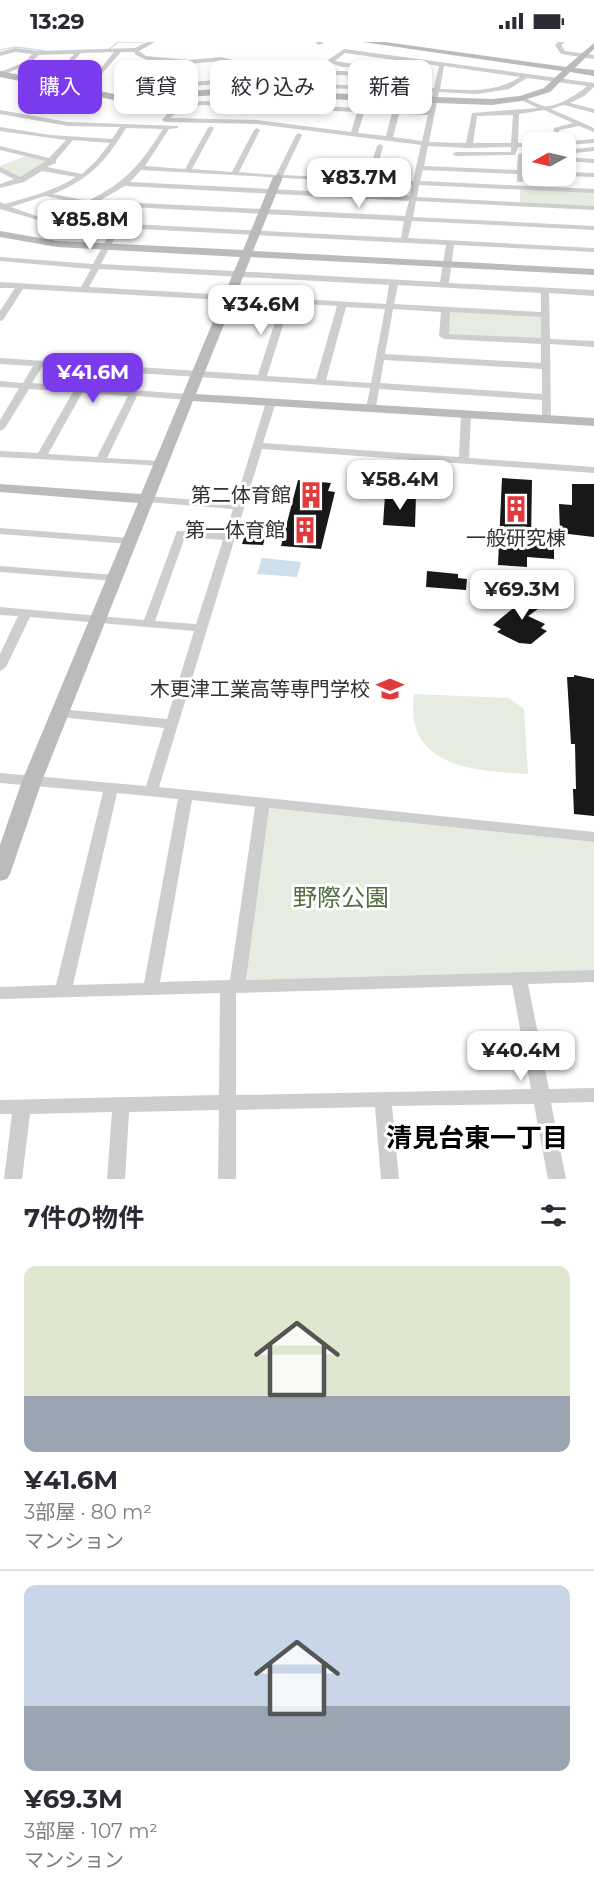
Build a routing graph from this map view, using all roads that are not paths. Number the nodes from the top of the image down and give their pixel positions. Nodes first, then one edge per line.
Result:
1 (152, 42) edge
2 (366, 42) edge
3 (380, 42) edge
4 (562, 42) edge
5 (594, 45) edge
6 (136, 50) junction
7 (118, 52) junction
8 (38, 53) junction
9 (78, 53) junction
10 (0, 54) edge
11 (368, 54) junction
12 (582, 56) junction
13 (594, 57) edge
14 (151, 58) joint
15 (405, 59) joint
16 (72, 60) edge
17 (170, 60) edge
18 (220, 60) edge
19 (366, 60) edge
20 (198, 61) edge
21 (442, 64) junction
22 (348, 65) edge
23 (570, 68) junction
24 (481, 70) junction
25 (594, 71) edge
26 (102, 72) edge
27 (0, 74) edge
28 (526, 76) junction
29 (18, 78) edge
30 (557, 80) junction
31 (593, 85) edge
32 (432, 91) edge
33 (436, 91) junction
34 (477, 92) junction
35 (583, 94) junction
36 (594, 96) edge
37 (336, 98) edge
38 (521, 98) junction
39 (434, 102) junction
40 (563, 102) junction
41 (210, 104) edge
42 (543, 108) junction
43 (594, 111) edge
44 (0, 112) edge
45 (516, 112) junction
46 (432, 113) edge
47 (216, 114) edge
48 (252, 114) edge
49 (288, 114) edge
50 (324, 114) edge
51 (360, 114) edge
52 (395, 114) edge
53 (432, 114) edge
54 (17, 116) junction
55 (248, 122) junction
56 (0, 123) edge
57 (211, 124) junction
58 (579, 124) junction
59 (124, 126) junction
60 (166, 127) junction
61 (0, 129) edge
62 (281, 129) junction
63 (257, 130) junction
64 (320, 130) junction
65 (594, 130) edge
66 (556, 132) edge
67 (299, 135) junction
68 (354, 135) junction
69 (71, 138) junction
70 (389, 139) junction
71 (114, 141) junction
72 (594, 141) edge
73 (576, 142) edge
74 (380, 146) junction
75 (469, 146) junction
76 (0, 148) edge
77 (424, 148) junction
78 (522, 149) edge
79 (594, 149) edge
80 (516, 151) junction
81 (576, 151) edge
82 (522, 152) edge
83 (576, 160) edge
84 (53, 161) junction
85 (594, 161) edge
86 (141, 168) junction
87 (420, 168) junction
88 (0, 169) edge
89 (43, 169) junction
90 (187, 171) junction
91 (520, 172) junction
92 (234, 174) junction
93 (576, 175) edge
94 (83, 176) junction
95 (594, 176) edge
96 (278, 177) junction
97 (21, 180) junction
98 (370, 181) junction
99 (416, 183) junction
100 (124, 184) junction
101 (0, 186) edge
102 (520, 188) junction
103 (594, 191) edge
104 (272, 192) junction
105 (44, 194) junction
106 (413, 199) junction
107 (89, 203) junction
108 (520, 204) junction
109 (1, 206) edge
110 (594, 208) edge
111 (264, 212) junction
112 (408, 219) junction
113 (519, 224) junction
114 (118, 225) junction
115 (594, 228) edge
116 (255, 232) junction
117 (0, 234) edge
118 (404, 240) junction
119 (450, 242) junction
120 (518, 246) junction
121 (107, 247) junction
122 (594, 250) edge
123 (247, 254) junction
124 (0, 259) edge
125 (447, 264) junction
126 (96, 266) junction
127 (594, 272) edge
128 (238, 274) junction
129 (394, 282) junction
130 (0, 285) edge
131 (444, 285) junction
132 (21, 286) junction
133 (84, 289) junction
134 (545, 290) junction
135 (594, 293) edge
136 (229, 297) junction
137 (286, 301) junction
138 (342, 304) junction
139 (390, 306) junction
140 (446, 309) junction
141 (546, 315) junction
142 (0, 318) edge
143 (546, 341) junction
144 (594, 344) edge
145 (381, 357) junction
146 (0, 361) edge
147 (39, 364) junction
148 (547, 366) junction
149 (198, 374) junction
150 (261, 379) junction
151 (320, 383) junction
152 (0, 384) edge
153 (26, 386) junction
154 (375, 387) junction
155 (79, 389) junction
156 (134, 393) junction
157 (547, 396) junction
158 (188, 397) junction
159 (271, 402) junction
160 (371, 408) junction
161 (466, 414) junction
162 (547, 420) junction
163 (594, 422) edge
164 (0, 428) edge
165 (258, 446) junction
166 (0, 454) edge
167 (42, 456) junction
168 (101, 460) junction
169 (464, 461) junction
170 (161, 464) junction
171 (594, 470) edge
172 (0, 488) edge
173 (147, 499) junction
174 (237, 506) junction
175 (0, 531) edge
176 (228, 537) junction
177 (129, 541) junction
178 (0, 569) edge
179 (115, 578) junction
180 (0, 611) edge
181 (26, 613) junction
182 (98, 619) junction
183 (148, 624) junction
184 (200, 628) junction
185 (0, 667) edge
186 (60, 713) junction
187 (171, 724) junction
188 (0, 778) edge
189 (32, 782) junction
190 (111, 788) junction
191 (151, 791) junction
192 (186, 795) junction
193 (263, 803) junction
194 (594, 837) edge
195 (0, 874) edge
196 (594, 976) edge
197 (519, 978) junction
198 (233, 986) junction
199 (151, 988) junction
200 (63, 991) junction
201 (0, 993) edge
202 (594, 1095) edge
203 (542, 1096) junction
204 (382, 1099) junction
205 (227, 1102) junction
206 (121, 1104) junction
207 (22, 1106) junction
208 (0, 1107) edge
209 (13, 1179) edge
210 (116, 1179) edge
211 (227, 1179) edge
212 (390, 1179) edge
213 (557, 1179) edge

1 - 6 street
2 - 23 street
3 - 23 street
4 - 12 street
5 - 12 street
6 - 7 street
6 - 14 street
7 - 9 street
7 - 26 street
8 - 9 street
8 - 10 street
8 - 27 street
9 - 16 street
11 - 15 street
11 - 19 street
11 - 22 street
12 - 13 street
12 - 23 street
14 - 17 street
15 - 21 street
18 - 20 street
21 - 24 street
21 - 33 street
23 - 25 street
23 - 30 street
24 - 28 street
24 - 34 street
27 - 29 street
28 - 30 street
28 - 34 street
30 - 31 street
30 - 38 street
31 - 35 street
32 - 33 street
33 - 34 street
33 - 39 street
35 - 36 street
35 - 40 street
37 - 39 street
38 - 39 street
38 - 42 street
39 - 46 street
40 - 42 street
40 - 43 street
41 - 57 street
42 - 45 street
42 - 58 street
44 - 54 street
45 - 75 street
45 - 80 street
47 - 57 street
48 - 55 street
49 - 62 street
50 - 64 street
51 - 68 street
52 - 70 street
53 - 77 street
54 - 56 street
54 - 59 street
55 - 57 street
55 - 62 street
57 - 60 street
57 - 63 street
57 - 90 street
58 - 65 street
58 - 66 street
59 - 60 street
59 - 71 street
60 - 86 street
61 - 69 street
62 - 63 street
62 - 64 street
62 - 67 street
63 - 92 street
64 - 68 street
67 - 74 street
67 - 96 street
68 - 70 street
69 - 71 street
69 - 84 street
70 - 77 street
71 - 94 street
72 - 73 street
74 - 77 street
74 - 98 street
75 - 77 street
75 - 80 street
76 - 84 street
77 - 80 street
77 - 87 street
78 - 80 street
79 - 81 street
80 - 82 street
80 - 91 street
83 - 85 street
84 - 89 street
86 - 90 street
86 - 100 street
87 - 91 street
87 - 99 street
88 - 97 street
89 - 94 street
89 - 97 street
90 - 92 street
91 - 102 street
92 - 96 street
93 - 95 street
94 - 105 street
96 - 98 street
96 - 104 street
97 - 101 street
98 - 99 street
99 - 102 street
99 - 106 street
100 - 104 street
100 - 107 street
102 - 103 street
102 - 108 street
104 - 106 street
104 - 111 street
105 - 107 street
105 - 109 street
106 - 108 street
106 - 112 street
107 - 111 street
108 - 110 street
108 - 113 street
109 - 114 street
111 - 112 street
111 - 116 street
112 - 113 street
112 - 118 street
113 - 115 street
113 - 120 street
114 - 116 street
114 - 121 street
116 - 118 street
116 - 123 street
117 - 121 street
118 - 119 street
119 - 120 street
119 - 125 street
120 - 122 street
121 - 123 street
121 - 126 street
123 - 125 street
123 - 128 street
124 - 126 street
125 - 127 street
125 - 131 street
126 - 128 street
126 - 133 street
128 - 129 street
128 - 136 street
129 - 131 street
129 - 139 street
130 - 132 street
131 - 134 street
132 - 133 street
132 - 142 street
133 - 136 street
134 - 135 street
134 - 141 street
136 - 137 street
136 - 149 street
137 - 138 street
137 - 150 street
138 - 139 street
138 - 151 street
139 - 140 street
139 - 145 street
140 - 141 street
140 - 143 street
141 - 143 street
143 - 144 street
143 - 148 street
145 - 148 street
145 - 154 street
146 - 147 street
147 - 149 street
147 - 153 street
148 - 157 street
149 - 150 street
149 - 158 street
150 - 151 street
151 - 154 street
152 - 153 street
153 - 155 street
153 - 164 street
154 - 157 street
154 - 160 street
155 - 156 street
155 - 167 street
156 - 158 street
156 - 168 street
157 - 162 street
158 - 159 street
158 - 170 street
159 - 160 street
159 - 165 street
160 - 161 street
161 - 162 street
161 - 169 street
162 - 163 street
165 - 169 street
165 - 174 street
166 - 167 street
167 - 168 street
168 - 170 street
169 - 171 street
170 - 173 street
172 - 173 street
173 - 174 street
173 - 177 street
174 - 176 street
175 - 177 street
176 - 183 street
176 - 184 street
177 - 179 street
178 - 179 street
179 - 182 street
180 - 181 street
181 - 182 street
181 - 185 street
182 - 183 street
182 - 186 street
183 - 184 street
184 - 187 street
186 - 187 street
186 - 189 street
187 - 191 street
188 - 189 street
189 - 190 street
189 - 195 street
190 - 191 street
190 - 200 street
191 - 192 street
192 - 193 street
192 - 199 street
193 - 194 street
193 - 198 street
196 - 197 street
197 - 198 street
197 - 203 street
198 - 199 street
198 - 205 street
199 - 200 street
200 - 201 street
202 - 203 street
203 - 204 street
203 - 213 street
204 - 205 street
204 - 212 street
205 - 206 street
205 - 211 street
206 - 207 street
206 - 210 street
207 - 208 street
207 - 209 street

